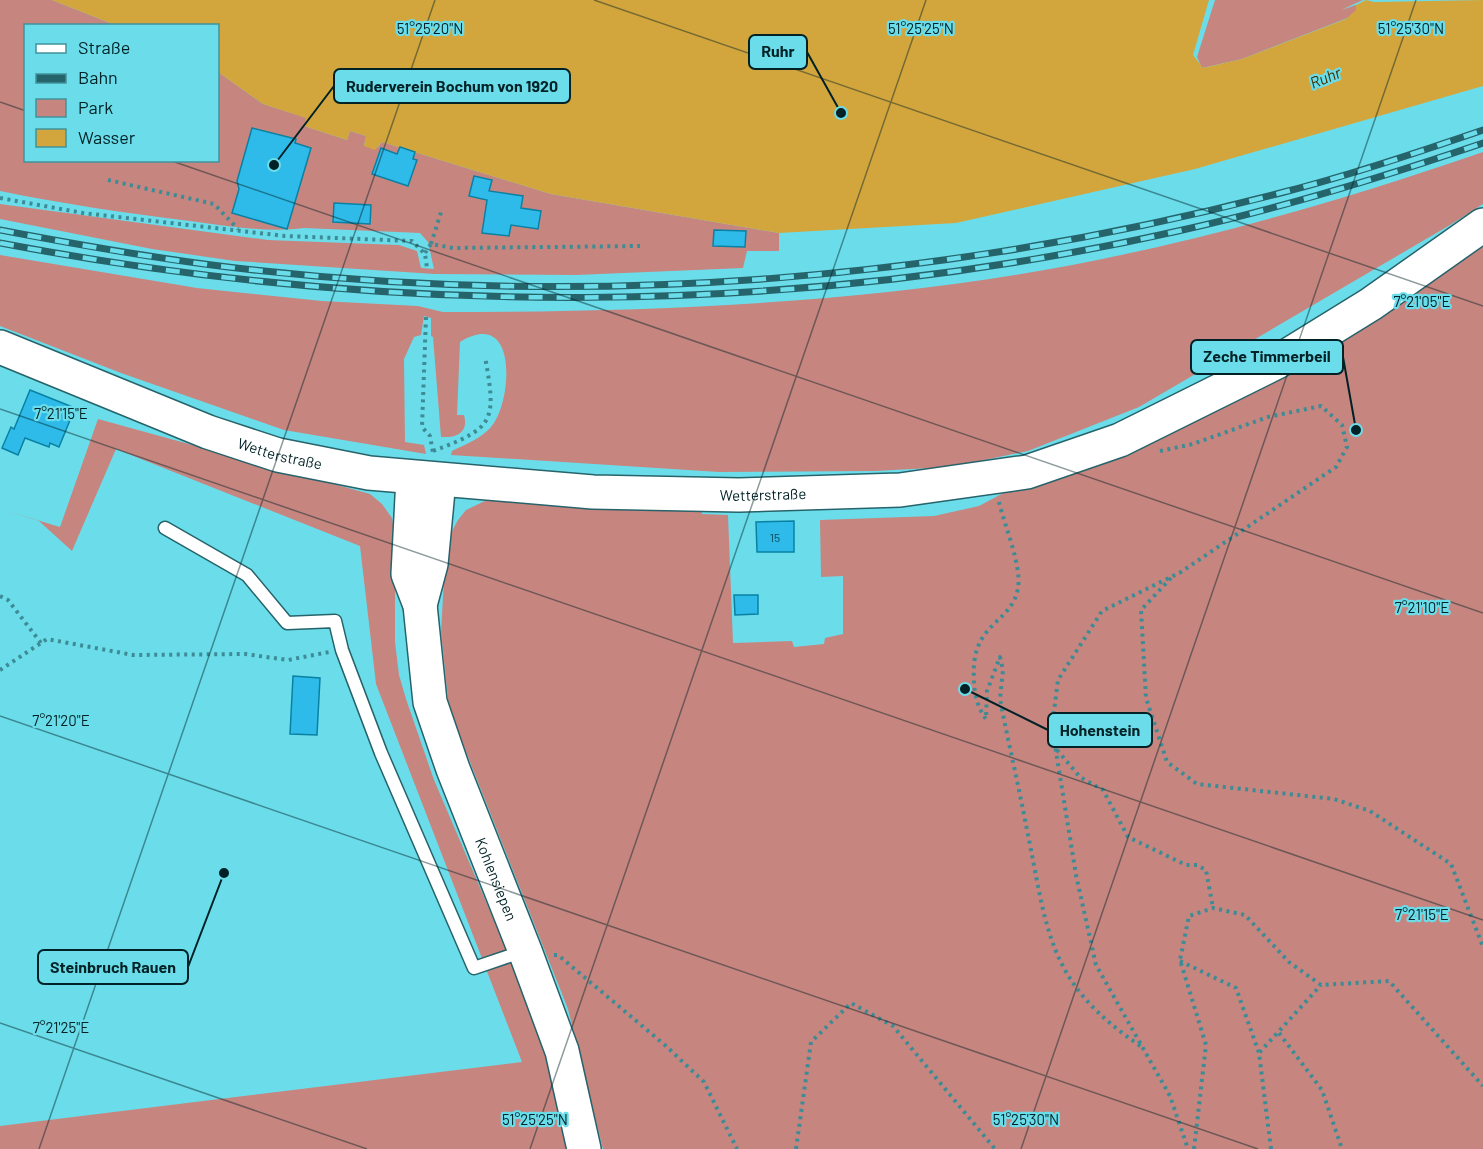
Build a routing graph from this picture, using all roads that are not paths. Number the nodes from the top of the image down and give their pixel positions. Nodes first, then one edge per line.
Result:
1 (1483, 225) edge
2 (0, 347) edge
3 (428, 470) junction
4 (165, 528) dead end
5 (525, 951) junction
6 (584, 1149) edge

1 - 3 main road, Wetterstraße
2 - 3 main road, Wetterstraße
3 - 5 main road, Kohlensiepen
4 - 5 lane
5 - 6 main road, Kohlensiepen

